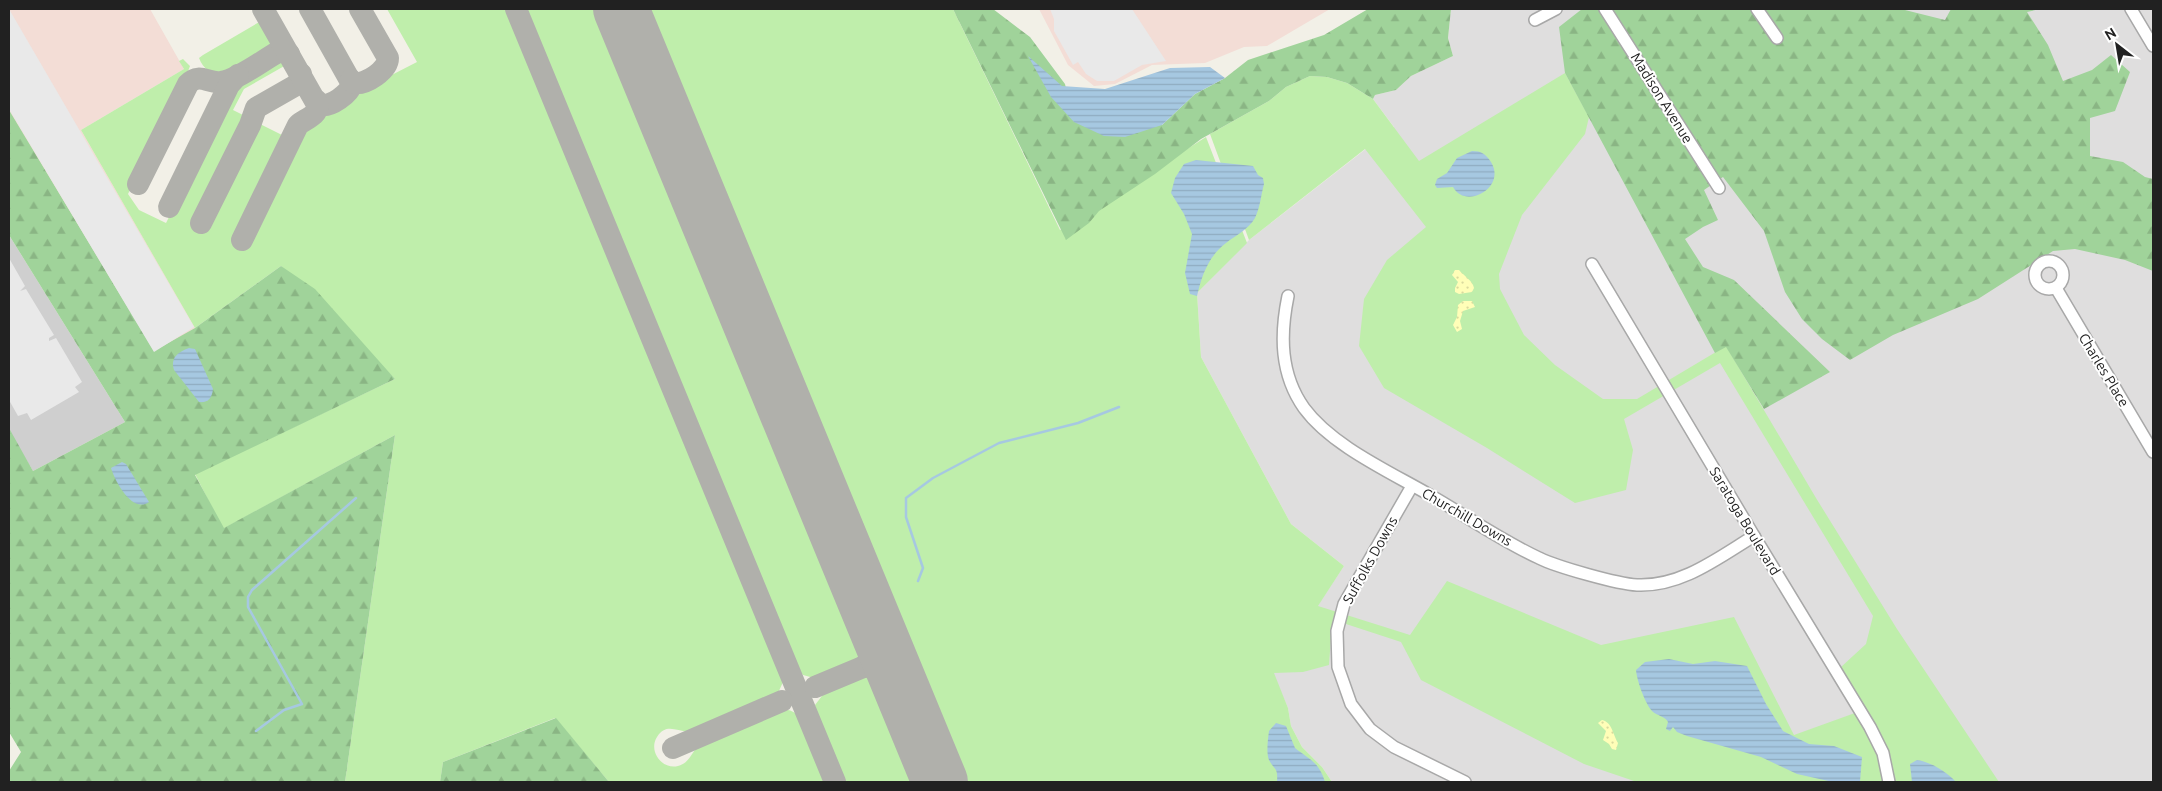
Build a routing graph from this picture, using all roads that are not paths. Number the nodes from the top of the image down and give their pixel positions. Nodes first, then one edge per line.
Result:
1 (1556, 9) edge
2 (1605, 9) edge
3 (1757, 9) edge
4 (2131, 9) edge
5 (1535, 20) dead end
6 (1777, 38) dead end
7 (2153, 46) edge
8 (1719, 188) dead end
9 (1592, 264) dead end
10 (2056, 288) dead end
11 (1288, 296) dead end
12 (2153, 452) edge
13 (1412, 486) junction
14 (1754, 536) junction
15 (1465, 782) edge
16 (1889, 782) edge

1 - 5 street
2 - 8 street, Madison Avenue
3 - 6 street
4 - 7 street
9 - 14 street, Saratoga Boulevard
10 - 12 street, Charles Place
11 - 13 street, Churchill Downs
13 - 14 street, Churchill Downs
13 - 15 street, Suffolks Downs
14 - 16 street, Saratoga Boulevard

